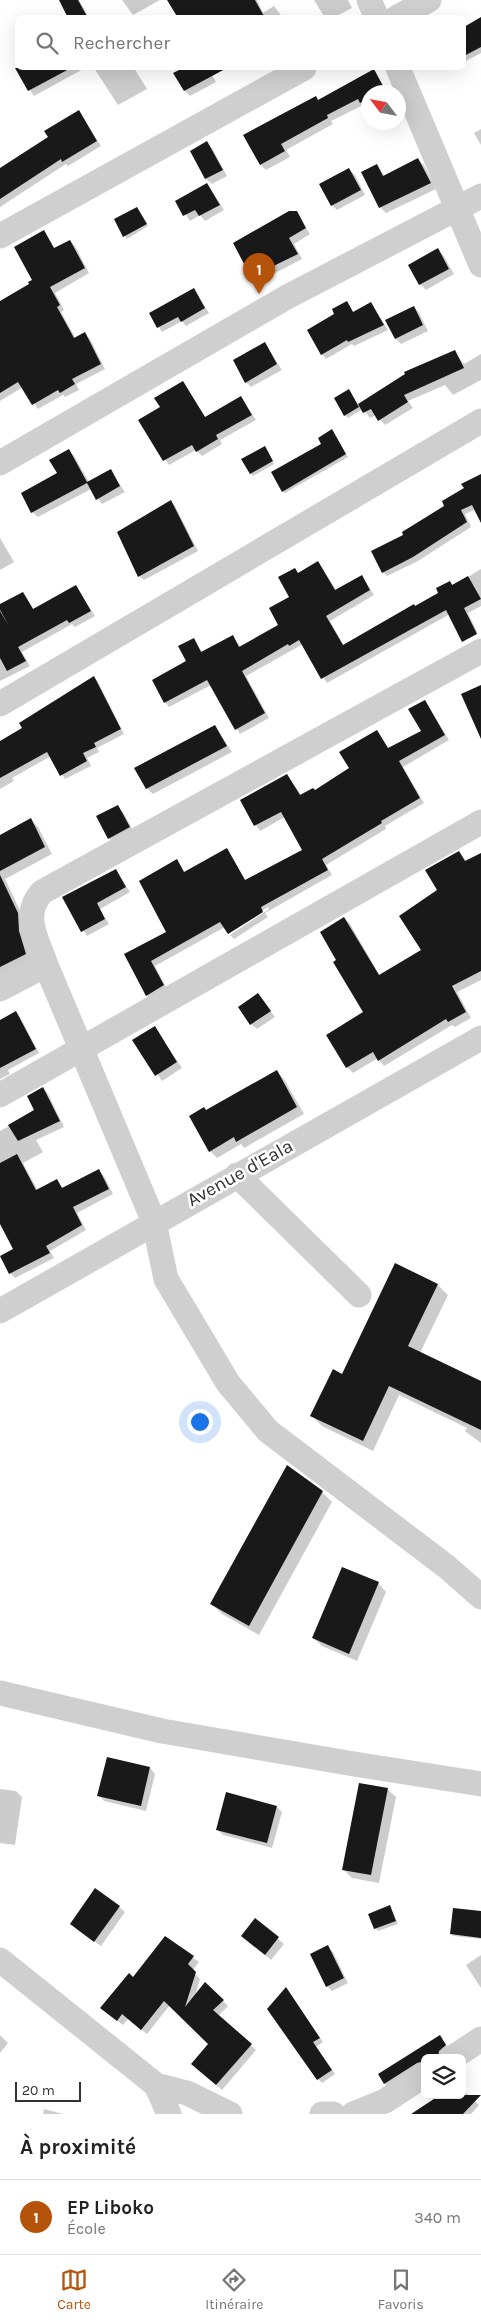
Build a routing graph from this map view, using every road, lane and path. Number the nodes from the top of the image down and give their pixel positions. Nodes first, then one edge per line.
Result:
1 (369, 0) edge
2 (430, 0) edge
3 (376, 15) edge
4 (402, 15) edge
5 (300, 70) edge
6 (399, 70) edge
7 (481, 196) edge
8 (458, 209) junction
9 (0, 236) edge
10 (481, 265) edge
11 (481, 421) edge
12 (0, 463) edge
13 (481, 652) edge
14 (0, 704) edge
15 (481, 822) edge
16 (46, 965) junction
17 (0, 989) edge
18 (481, 1038) edge
19 (82, 1050) junction
20 (0, 1096) edge
21 (237, 1175) junction
22 (154, 1222) junction
23 (359, 1295) dead end
24 (0, 1310) edge
25 (481, 1597) edge
26 (0, 1693) edge
27 (481, 1784) edge
28 (0, 1960) edge
29 (481, 2039) edge
30 (458, 2054) edge
31 (421, 2078) edge
32 (156, 2085) junction
33 (169, 2114) edge
34 (230, 2114) edge
35 (322, 2114) edge
36 (333, 2114) edge
37 (353, 2114) edge

1 - 3 street
2 - 4 street
5 - 9 street
6 - 8 street
7 - 8 street
8 - 10 street
8 - 12 street
11 - 14 street
13 - 16 street
15 - 19 street
16 - 17 street
16 - 19 street
18 - 21 street, Avenue d'Eala
19 - 20 street
19 - 22 street
21 - 22 street, Avenue d'Eala
21 - 23 street
22 - 24 street, Avenue d'Eala
22 - 25 street
26 - 27 street
28 - 32 street
29 - 30 street
31 - 37 street
32 - 33 street
32 - 34 street
35 - 36 street

